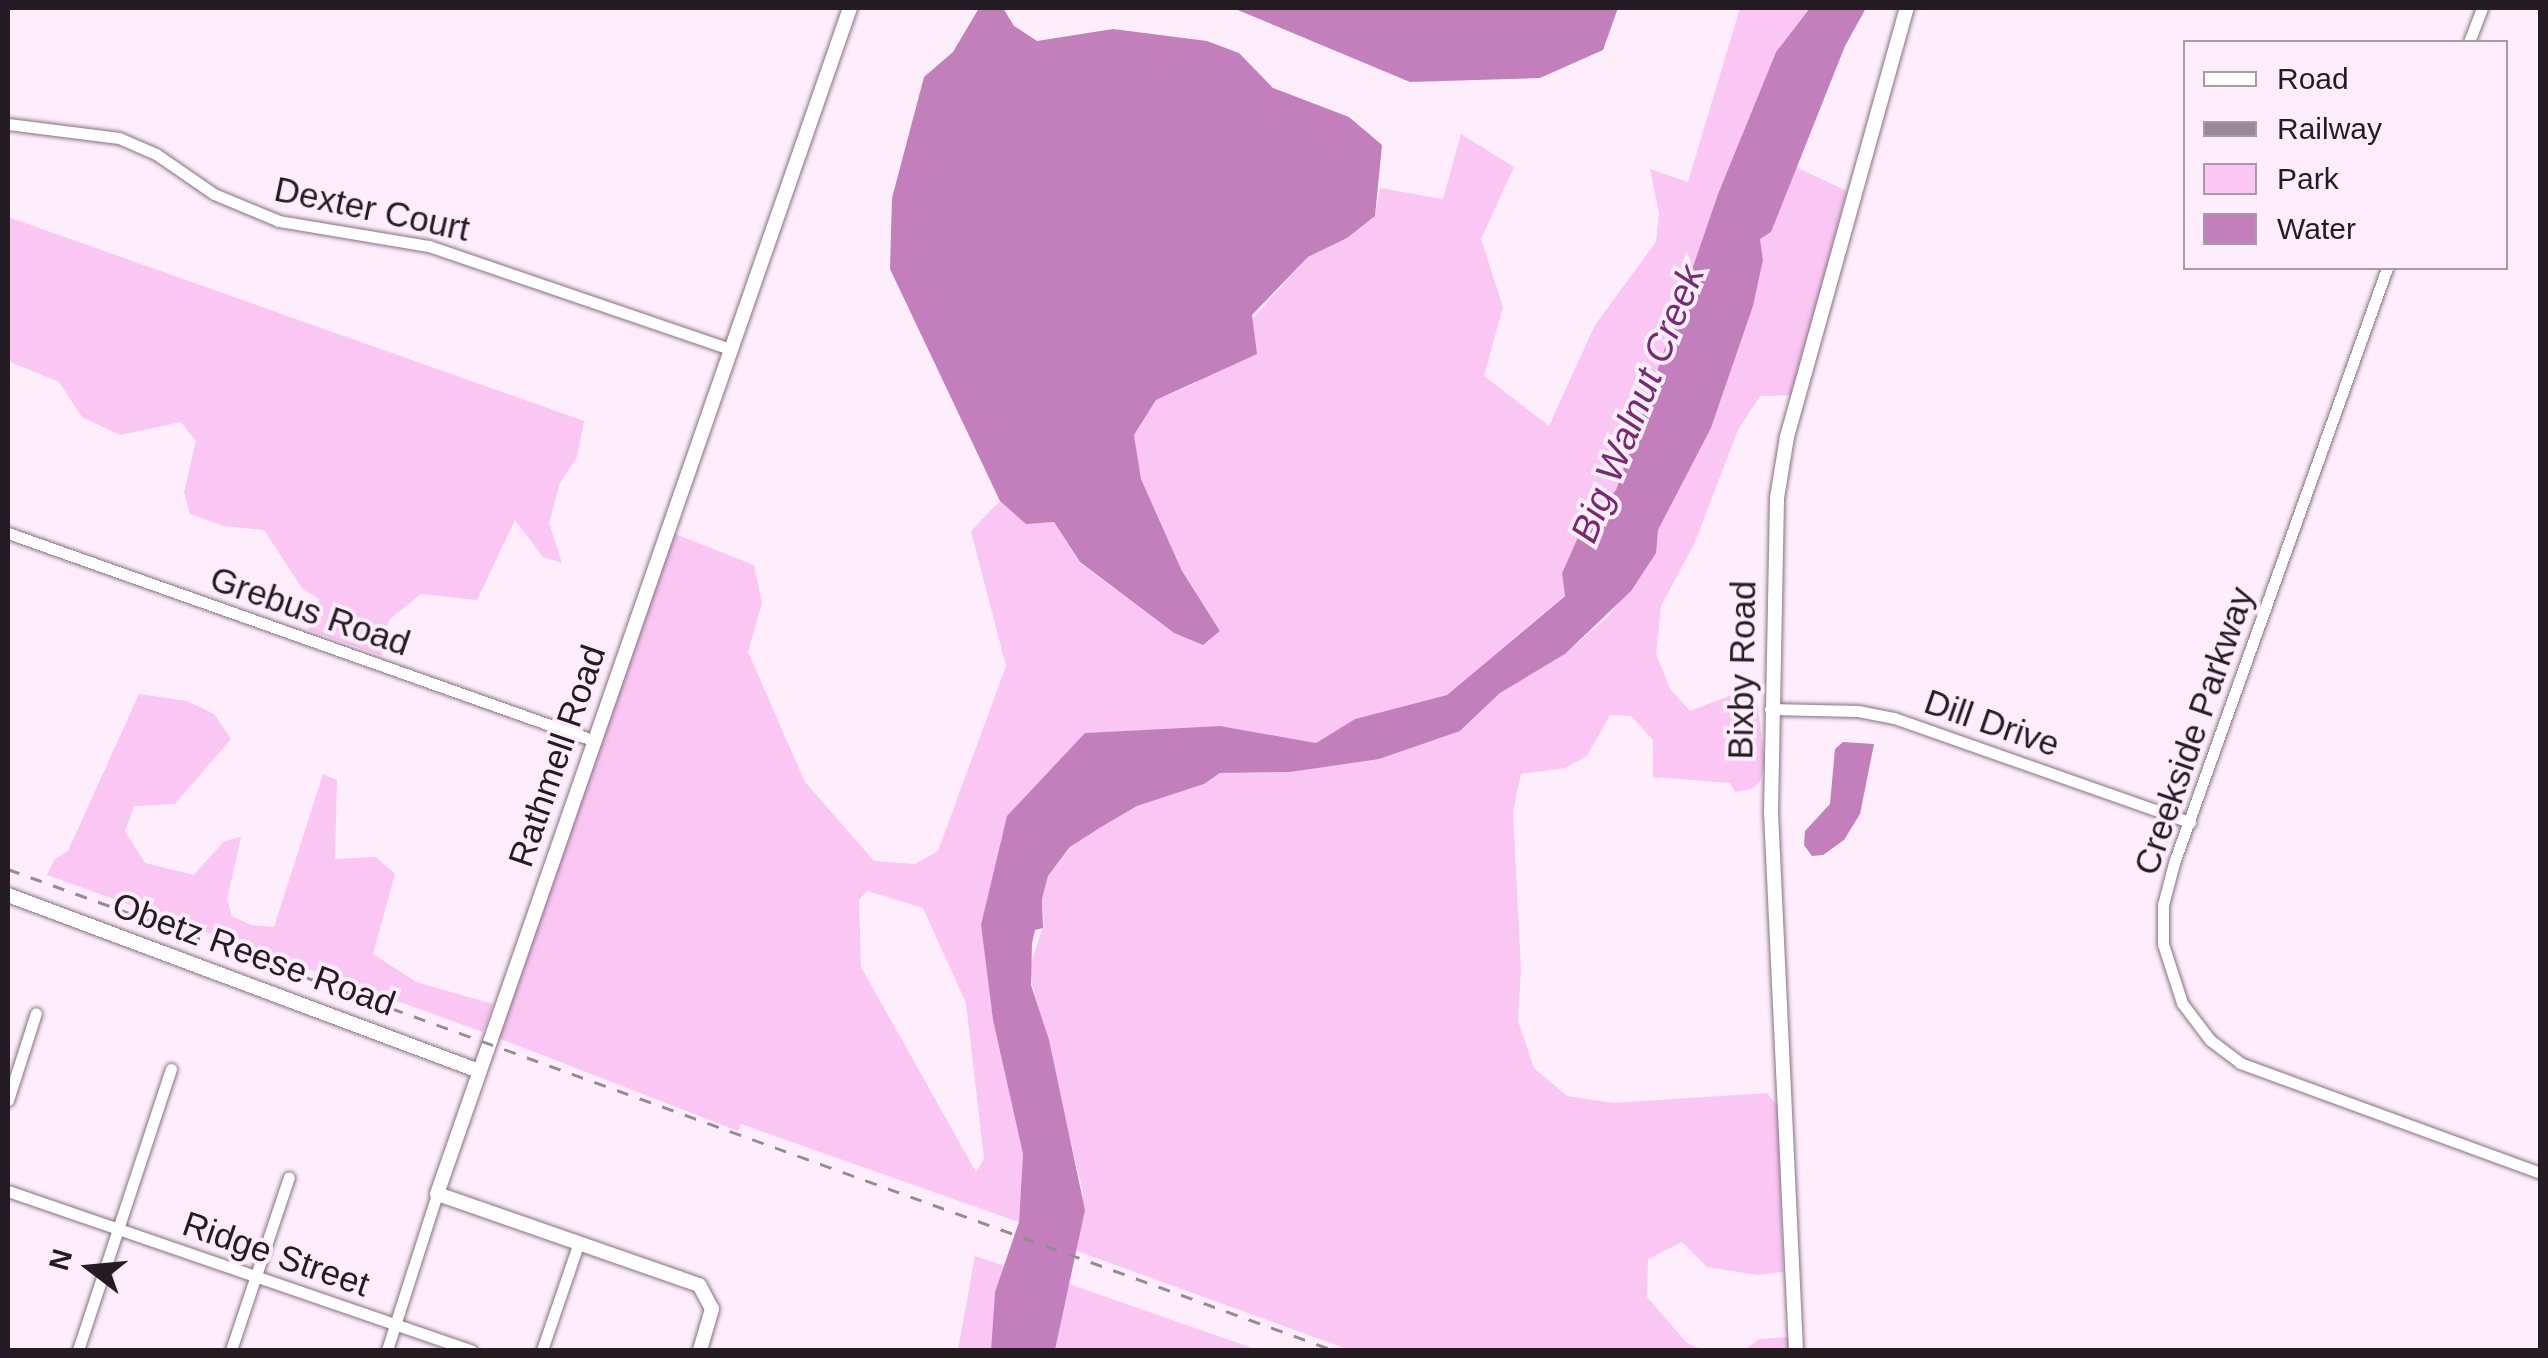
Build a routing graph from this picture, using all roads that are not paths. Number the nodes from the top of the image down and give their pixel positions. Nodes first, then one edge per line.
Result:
1 (850, 8) edge
2 (1907, 8) edge
3 (2482, 8) edge
4 (2470, 40) edge
5 (8, 124) edge
6 (2386, 270) edge
7 (730, 348) junction
8 (8, 534) edge
9 (1770, 710) junction
10 (595, 740) junction
11 (2190, 822) junction
12 (8, 895) edge
13 (36, 1013) dead end
14 (171, 1070) dead end
15 (480, 1071) junction
16 (8, 1100) edge
17 (2540, 1172) edge
18 (289, 1177) dead end
19 (8, 1190) edge
20 (437, 1194) junction
21 (119, 1229) junction
22 (580, 1242) junction
23 (257, 1276) junction
24 (396, 1324) junction
25 (78, 1350) edge
26 (231, 1350) edge
27 (387, 1350) edge
28 (471, 1350) edge
29 (542, 1350) edge
30 (700, 1350) edge
31 (1796, 1350) edge

1 - 7 street, Rathmell Road
2 - 9 street, Bixby Road
3 - 4 street
5 - 7 street, Dexter Court
6 - 11 street, Creekside Parkway
7 - 10 street, Rathmell Road
8 - 10 street, Grebus Road
9 - 11 street, Dill Drive
9 - 31 street, Bixby Road
10 - 15 street, Rathmell Road
11 - 17 street, Creekside Parkway
12 - 15 street, Obetz Reese Road
13 - 16 street
14 - 21 street
15 - 20 street, Rathmell Road
18 - 23 street
19 - 21 street, Ridge Street
20 - 22 street
20 - 24 street
21 - 23 street, Ridge Street
21 - 25 street
22 - 29 street
22 - 30 street
23 - 24 street, Ridge Street
23 - 26 street
24 - 27 street
24 - 28 street, Ridge Street

